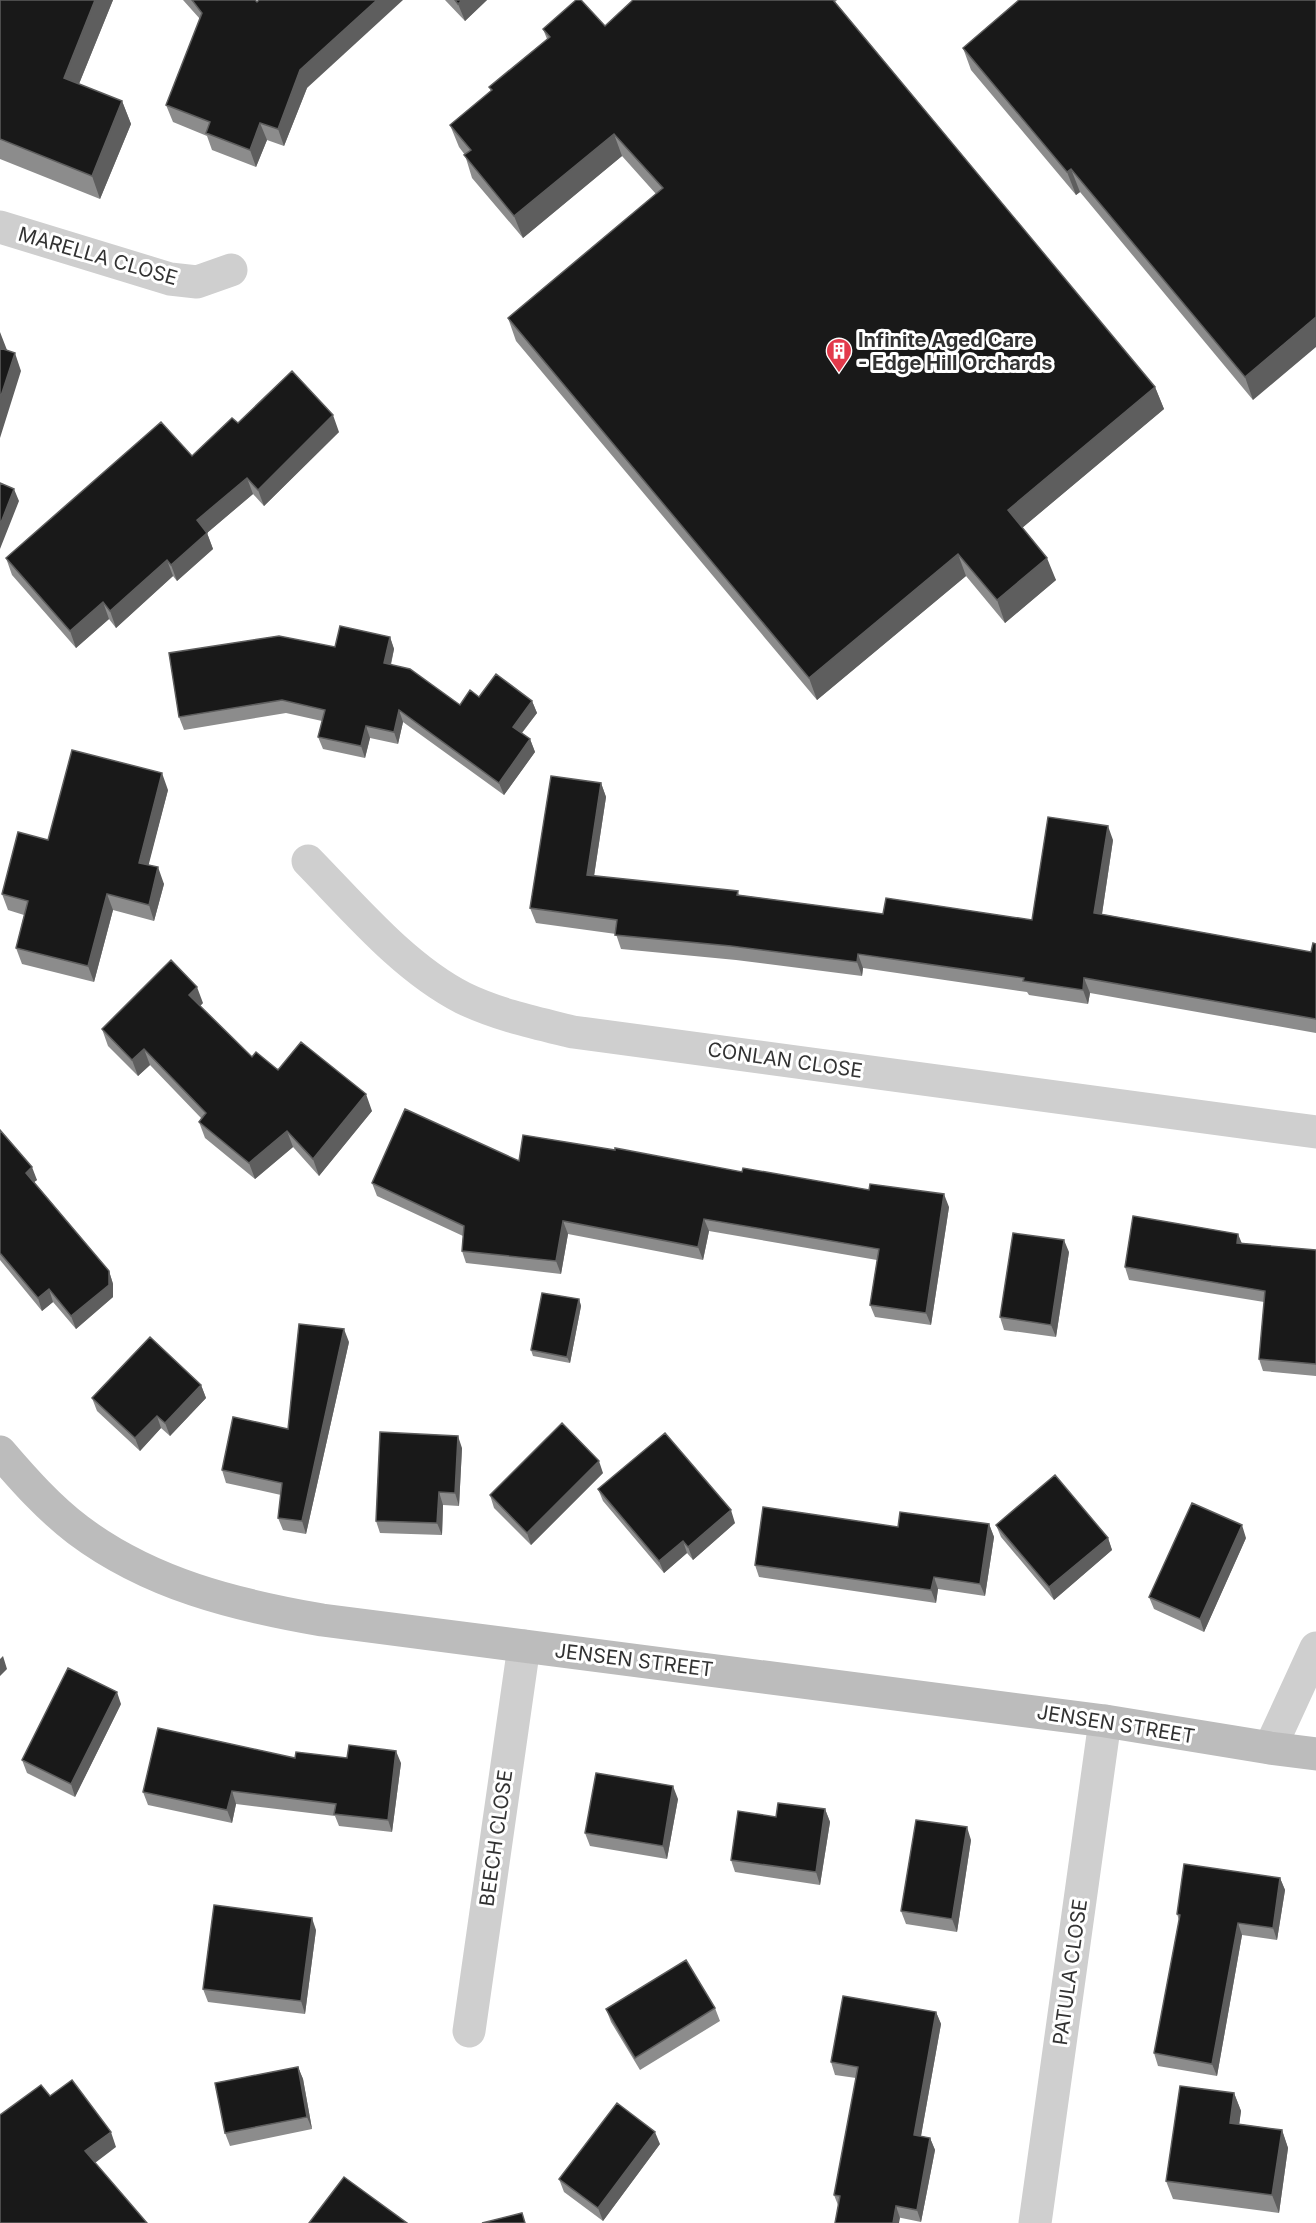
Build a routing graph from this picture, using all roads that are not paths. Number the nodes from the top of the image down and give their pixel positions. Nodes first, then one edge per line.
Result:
1 (0, 227) edge
2 (231, 270) dead end
3 (308, 861) dead end
4 (1316, 1132) edge
5 (0, 1452) edge
6 (524, 1646) junction
7 (1316, 1648) edge
8 (1105, 1721) junction
9 (1270, 1748) junction
10 (1316, 1754) edge
11 (469, 2031) dead end
12 (1035, 2223) edge

1 - 2 street, MARELLA CLOSE
3 - 4 street, CONLAN CLOSE
5 - 6 street, JENSEN STREET
6 - 8 street, JENSEN STREET
6 - 11 street, BEECH CLOSE
7 - 9 street
8 - 9 street, JENSEN STREET
8 - 12 street, PATULA CLOSE
9 - 10 street, JENSEN STREET

